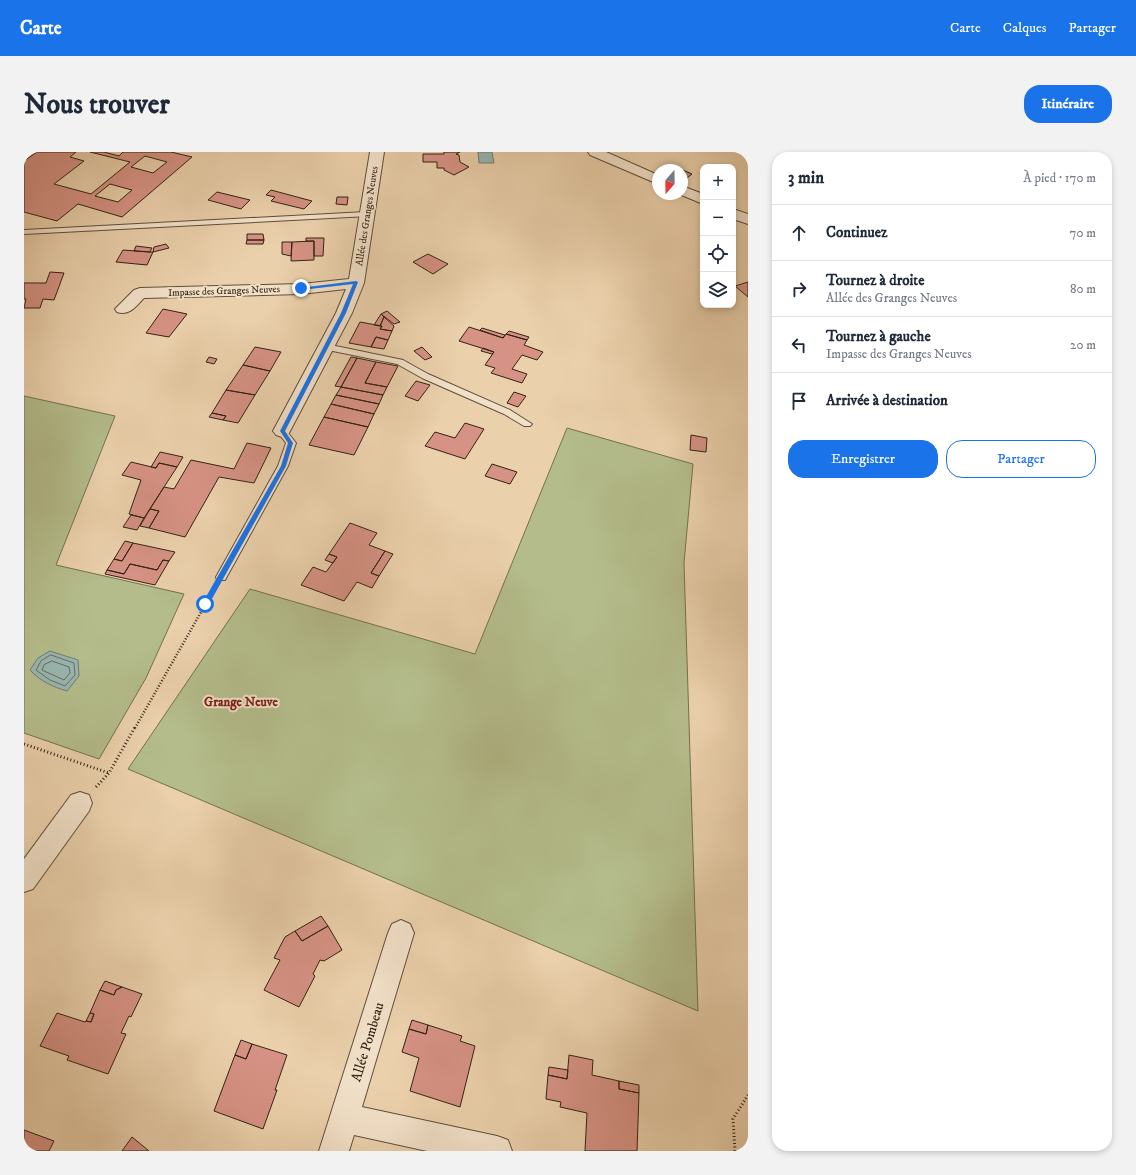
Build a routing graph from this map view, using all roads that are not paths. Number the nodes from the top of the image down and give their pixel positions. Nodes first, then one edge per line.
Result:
1 (377, 152) edge
2 (595, 152) edge
3 (652, 177) edge
4 (688, 193) edge
5 (700, 199) edge
6 (366, 214) junction
7 (736, 214) edge
8 (748, 220) edge
9 (24, 232) edge
10 (356, 282) junction
11 (123, 309) dead end
12 (326, 347) junction
13 (527, 424) dead end
14 (282, 431) joint
15 (220, 577) road end
16 (80, 803) road end
17 (24, 880) edge
18 (401, 933) dead end
19 (344, 1118) junction
20 (334, 1151) edge
21 (497, 1151) edge

1 - 6 street, Allée des Granges Neuves
2 - 3 street
4 - 5 street
6 - 9 lane
6 - 10 street, Allée des Granges Neuves
7 - 8 street
10 - 11 street, Impasse des Granges Neuves
10 - 12 street, Allée des Granges Neuves
12 - 13 lane
12 - 14 street, Allée des Granges Neuves
14 - 15 lane
16 - 17 street
18 - 19 street, Allée Pombeau
19 - 20 street, Allée Pombeau
19 - 21 street

